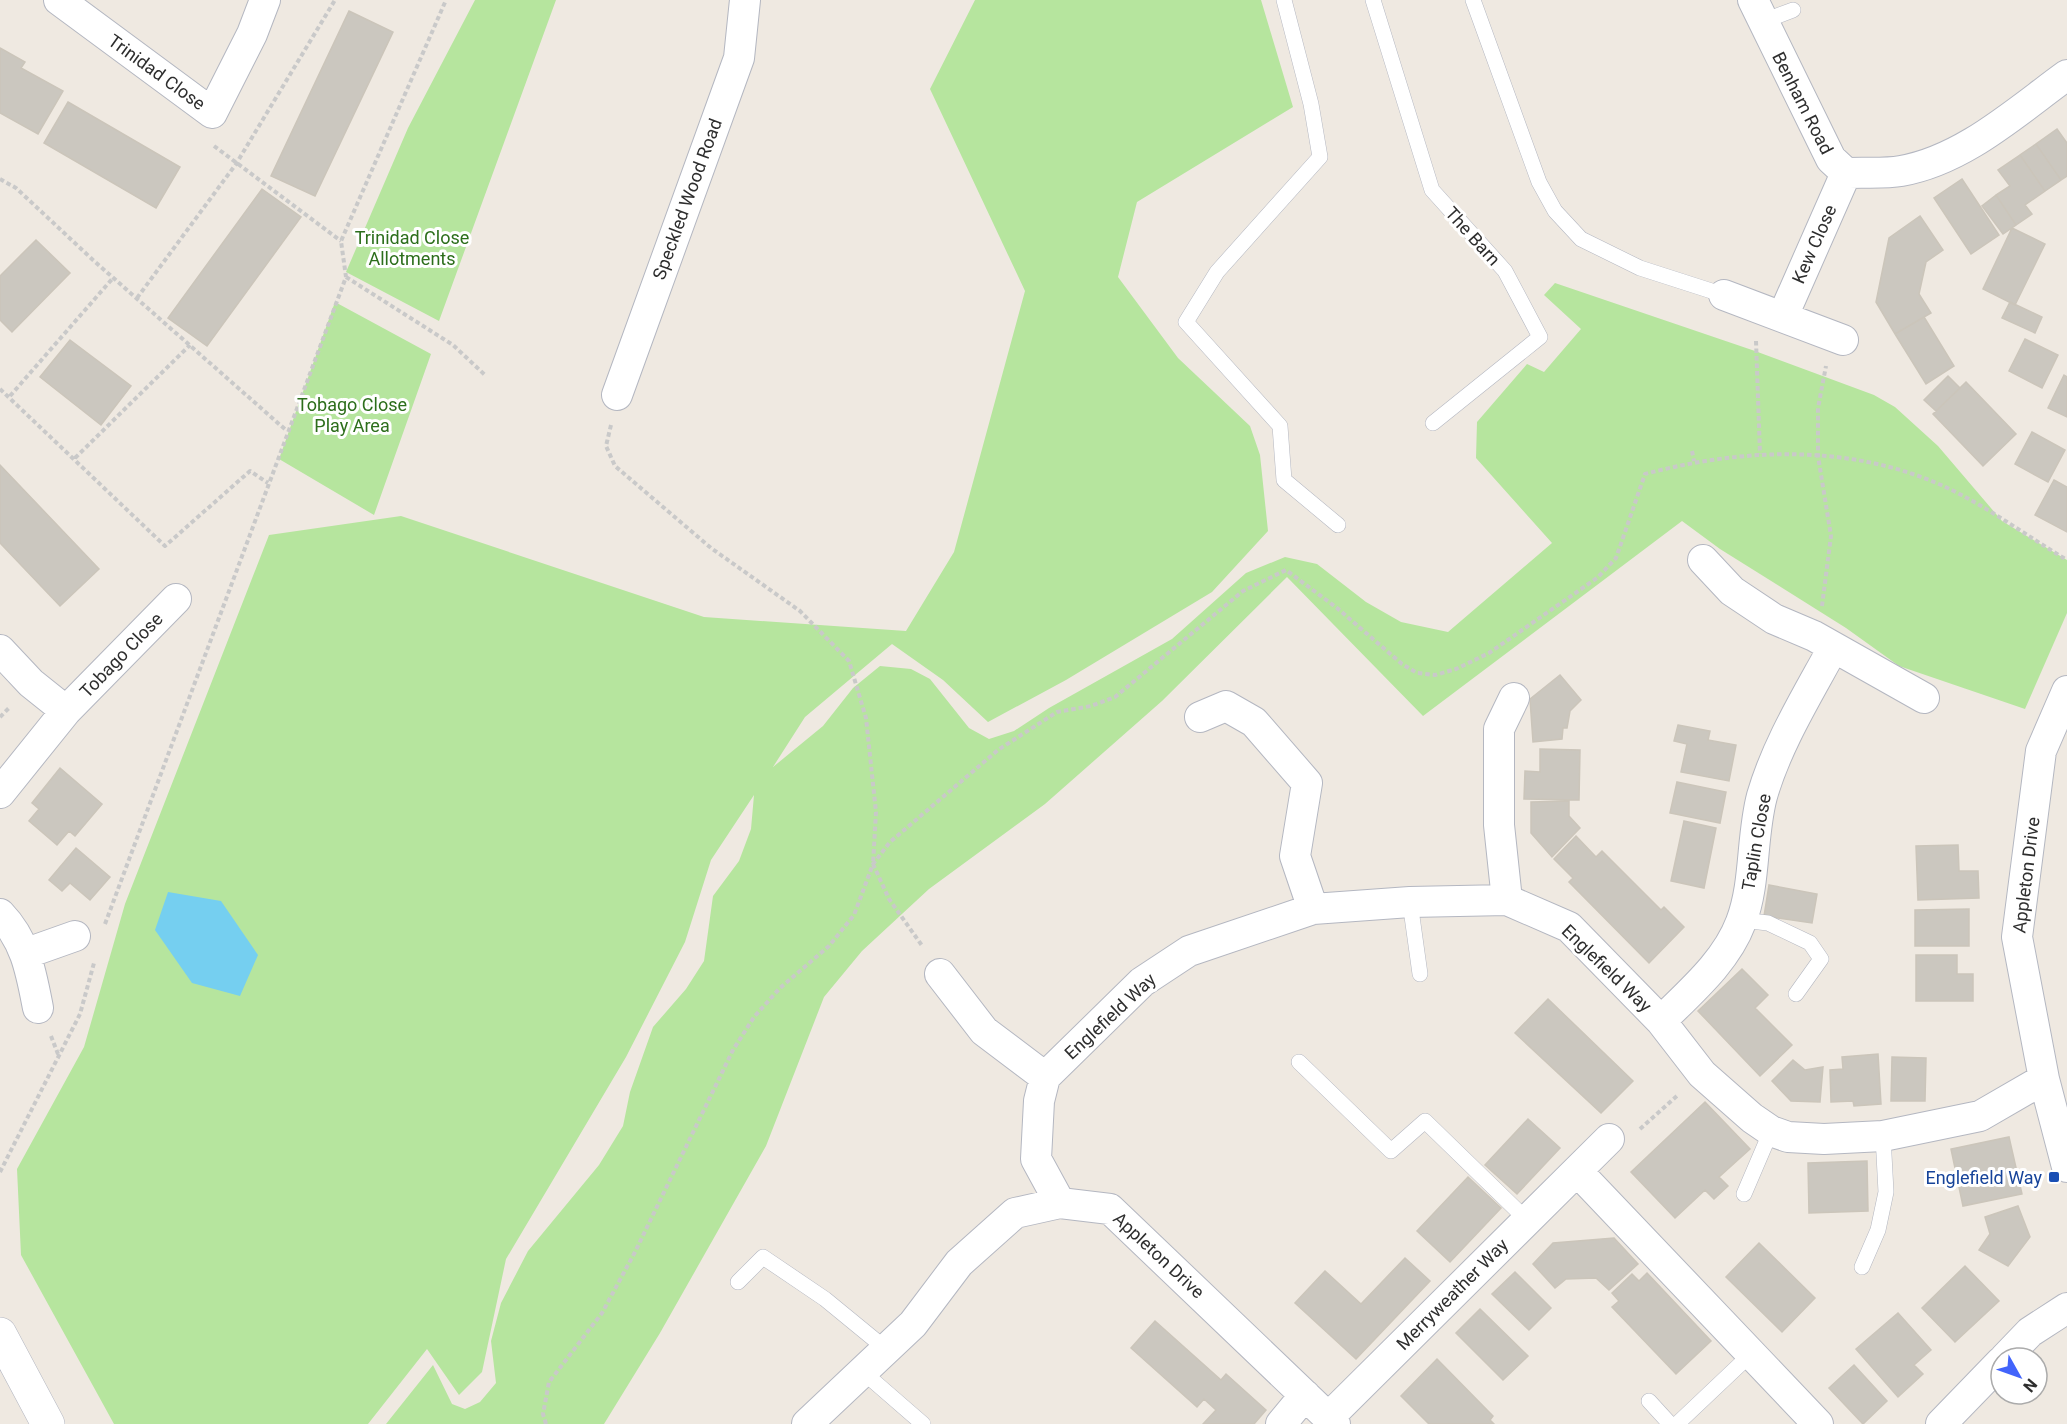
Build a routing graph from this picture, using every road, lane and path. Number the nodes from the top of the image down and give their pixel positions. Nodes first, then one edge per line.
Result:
1 (59, 0) edge
2 (266, 0) edge
3 (335, 0) edge
4 (446, 0) edge
5 (745, 0) edge
6 (1284, 0) edge
7 (1373, 0) edge
8 (1473, 0) edge
9 (1792, 10) dead end
10 (1757, 11) edge
11 (2067, 75) edge
12 (212, 113) junction
13 (236, 164) junction
14 (1846, 173) junction
15 (0, 179) edge
16 (341, 241) junction
17 (346, 277) junction
18 (114, 278) junction
19 (1724, 295) joint
20 (137, 298) junction
21 (1753, 305) junction
22 (1783, 316) junction
23 (1836, 338) joint
24 (190, 345) junction
25 (484, 375) dead end
26 (0, 389) edge
27 (617, 395) joint
28 (10, 396) junction
29 (1433, 423) dead end
30 (287, 431) junction
31 (1692, 451) dead end
32 (1760, 454) junction
33 (1818, 456) junction
34 (75, 458) junction
35 (1694, 461) junction
36 (268, 483) junction
37 (1338, 525) dead end
38 (2067, 560) edge
39 (1703, 561) dead end
40 (176, 599) dead end
41 (1823, 642) junction
42 (0, 650) edge
43 (2067, 692) edge
44 (1514, 698) dead end
45 (1924, 698) dead end
46 (66, 711) junction
47 (1200, 717) dead end
48 (0, 793) edge
49 (873, 864) junction
50 (1508, 900) junction
51 (1410, 902) junction
52 (1313, 909) junction
53 (0, 915) edge
54 (1742, 921) junction
55 (89, 932) joint
56 (27, 953) junction
57 (94, 961) dead end
58 (940, 974) joint
59 (1420, 974) dead end
60 (1796, 994) dead end
61 (38, 1008) dead end
62 (1661, 1021) junction
63 (1299, 1062) dead end
64 (1702, 1074) junction
65 (1045, 1077) junction
66 (2044, 1079) junction
67 (1771, 1131) junction
68 (1883, 1136) junction
69 (1609, 1139) joint
70 (2067, 1167) edge
71 (1577, 1171) junction
72 (0, 1172) edge
73 (1744, 1194) dead end
74 (1060, 1203) junction
75 (1527, 1220) junction
76 (1862, 1267) dead end
77 (738, 1282) dead end
78 (2067, 1308) edge
79 (0, 1334) edge
80 (2017, 1346) edge
81 (886, 1349) junction
82 (1751, 1354) junction
83 (862, 1371) junction
84 (1989, 1374) edge
85 (1305, 1395) junction
86 (1649, 1401) dead end
87 (1332, 1421) edge
88 (48, 1424) edge
89 (546, 1424) edge
90 (807, 1424) edge
91 (922, 1424) edge
92 (1281, 1424) edge
93 (1670, 1424) edge
94 (1677, 1424) edge
95 (1818, 1424) edge
96 (1941, 1424) edge

1 - 12 street, Trinidad Close
2 - 12 street, Trinidad Close
3 - 13 path
4 - 16 path
5 - 27 street, Speckled Wood Road
6 - 37 lane
7 - 29 lane, The Barn
8 - 19 lane
9 - 10 lane
10 - 14 street, Benham Road
11 - 14 street, Benham Road
12 - 13 path
13 - 16 path
13 - 20 path
14 - 22 street, Kew Close
15 - 18 path
16 - 17 path
17 - 25 path
17 - 30 path
18 - 20 path
18 - 28 path
19 - 21 street
20 - 24 path
21 - 22 street
21 - 32 path
22 - 23 street
23 - 33 path
24 - 30 path
24 - 34 path
26 - 28 path
27 - 49 path
28 - 34 path
30 - 36 path
31 - 35 path
32 - 33 path
32 - 35 path
33 - 38 path
33 - 41 path
34 - 36 path
35 - 49 path
36 - 55 path
39 - 41 street
40 - 46 street, Tobago Close
41 - 45 street
41 - 54 street, Taplin Close
42 - 46 street, Tobago Close
43 - 66 street, Appleton Drive
44 - 50 street
46 - 48 street, Tobago Close
47 - 52 street
49 - 58 path
49 - 89 path
50 - 51 street, Englefield Way
50 - 62 street, Englefield Way
51 - 52 street, Englefield Way
51 - 59 lane
52 - 65 street, Englefield Way
53 - 56 street
54 - 60 lane
54 - 62 street, Taplin Close
55 - 56 street
56 - 61 street
57 - 72 path
58 - 65 street
62 - 64 street, Englefield Way
63 - 75 lane
64 - 67 street, Englefield Way
64 - 69 path
65 - 74 street
66 - 68 street, Englefield Way
66 - 70 street, Appleton Drive
67 - 68 street, Englefield Way
67 - 73 lane
68 - 76 lane
69 - 71 street, Merryweather Way
71 - 75 street, Merryweather Way
71 - 82 street
74 - 81 street, Appleton Drive
74 - 85 street, Appleton Drive
75 - 87 street, Merryweather Way
77 - 81 lane
78 - 80 street
79 - 88 street
81 - 83 street, Appleton Drive
82 - 94 lane
82 - 95 street
83 - 90 street, Appleton Drive
83 - 91 lane
84 - 96 street
85 - 87 street, Appleton Drive
85 - 92 street
86 - 93 lane

